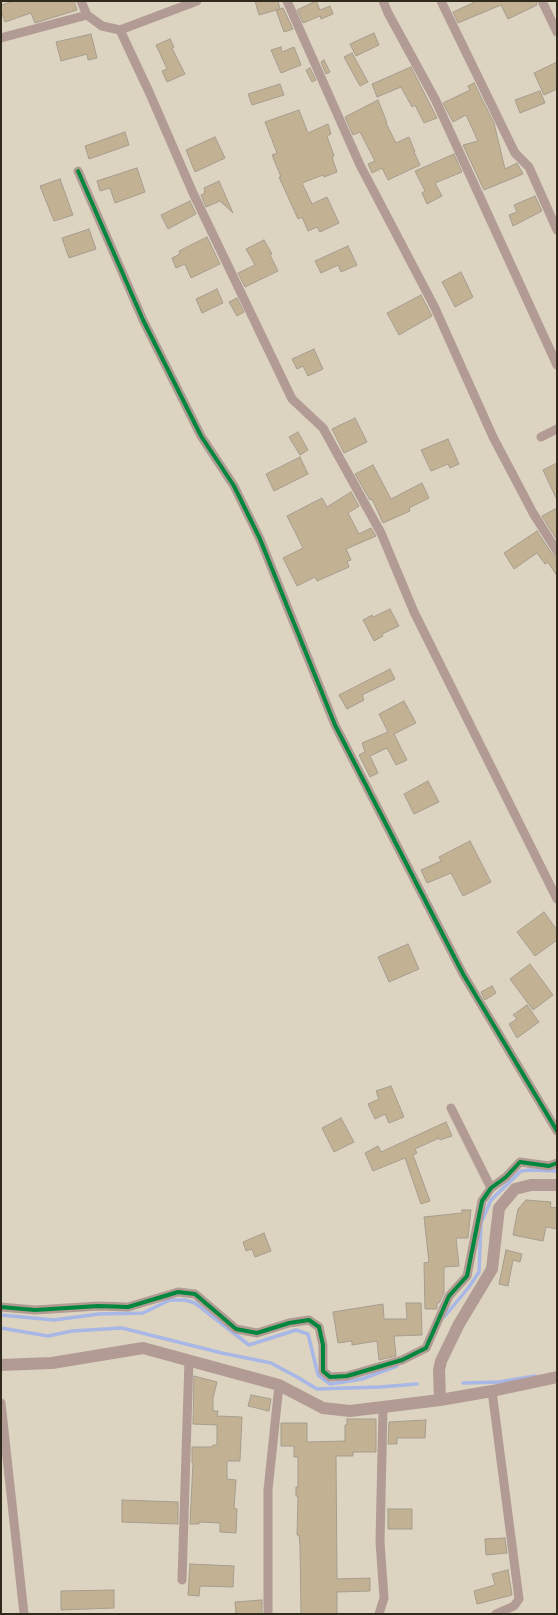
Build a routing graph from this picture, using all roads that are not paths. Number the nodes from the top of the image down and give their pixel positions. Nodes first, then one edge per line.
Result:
1 (81, 1) edge
2 (196, 1) edge
3 (287, 1) edge
4 (383, 1) edge
5 (441, 1) edge
6 (542, 1) edge
7 (87, 15) junction
8 (120, 30) junction
9 (557, 32) edge
10 (1, 38) edge
11 (78, 171) dead end
12 (557, 230) edge
13 (557, 365) edge
14 (557, 429) edge
15 (541, 437) dead end
16 (557, 551) edge
17 (557, 899) edge
18 (451, 1108) dead end
19 (557, 1131) edge
20 (557, 1163) edge
21 (557, 1184) edge
22 (491, 1188) junction
23 (1, 1307) edge
24 (189, 1360) junction
25 (1, 1365) edge
26 (557, 1377) edge
27 (279, 1385) junction
28 (492, 1391) junction
29 (440, 1400) junction
30 (1, 1403) edge
31 (383, 1408) junction
32 (182, 1580) dead end
33 (24, 1614) edge
34 (268, 1614) edge
35 (379, 1614) edge
36 (496, 1614) edge

1 - 7 street
2 - 8 street
3 - 16 street
4 - 13 street
5 - 12 street
6 - 9 street
7 - 8 street
7 - 10 street
8 - 17 street
11 - 19 street
14 - 15 street
18 - 22 street
20 - 22 street
21 - 29 street
22 - 23 street
24 - 25 street
24 - 27 street
24 - 32 street
26 - 28 street
27 - 31 street
27 - 34 street
28 - 29 street
28 - 36 street
29 - 31 street
30 - 33 street
31 - 35 street

